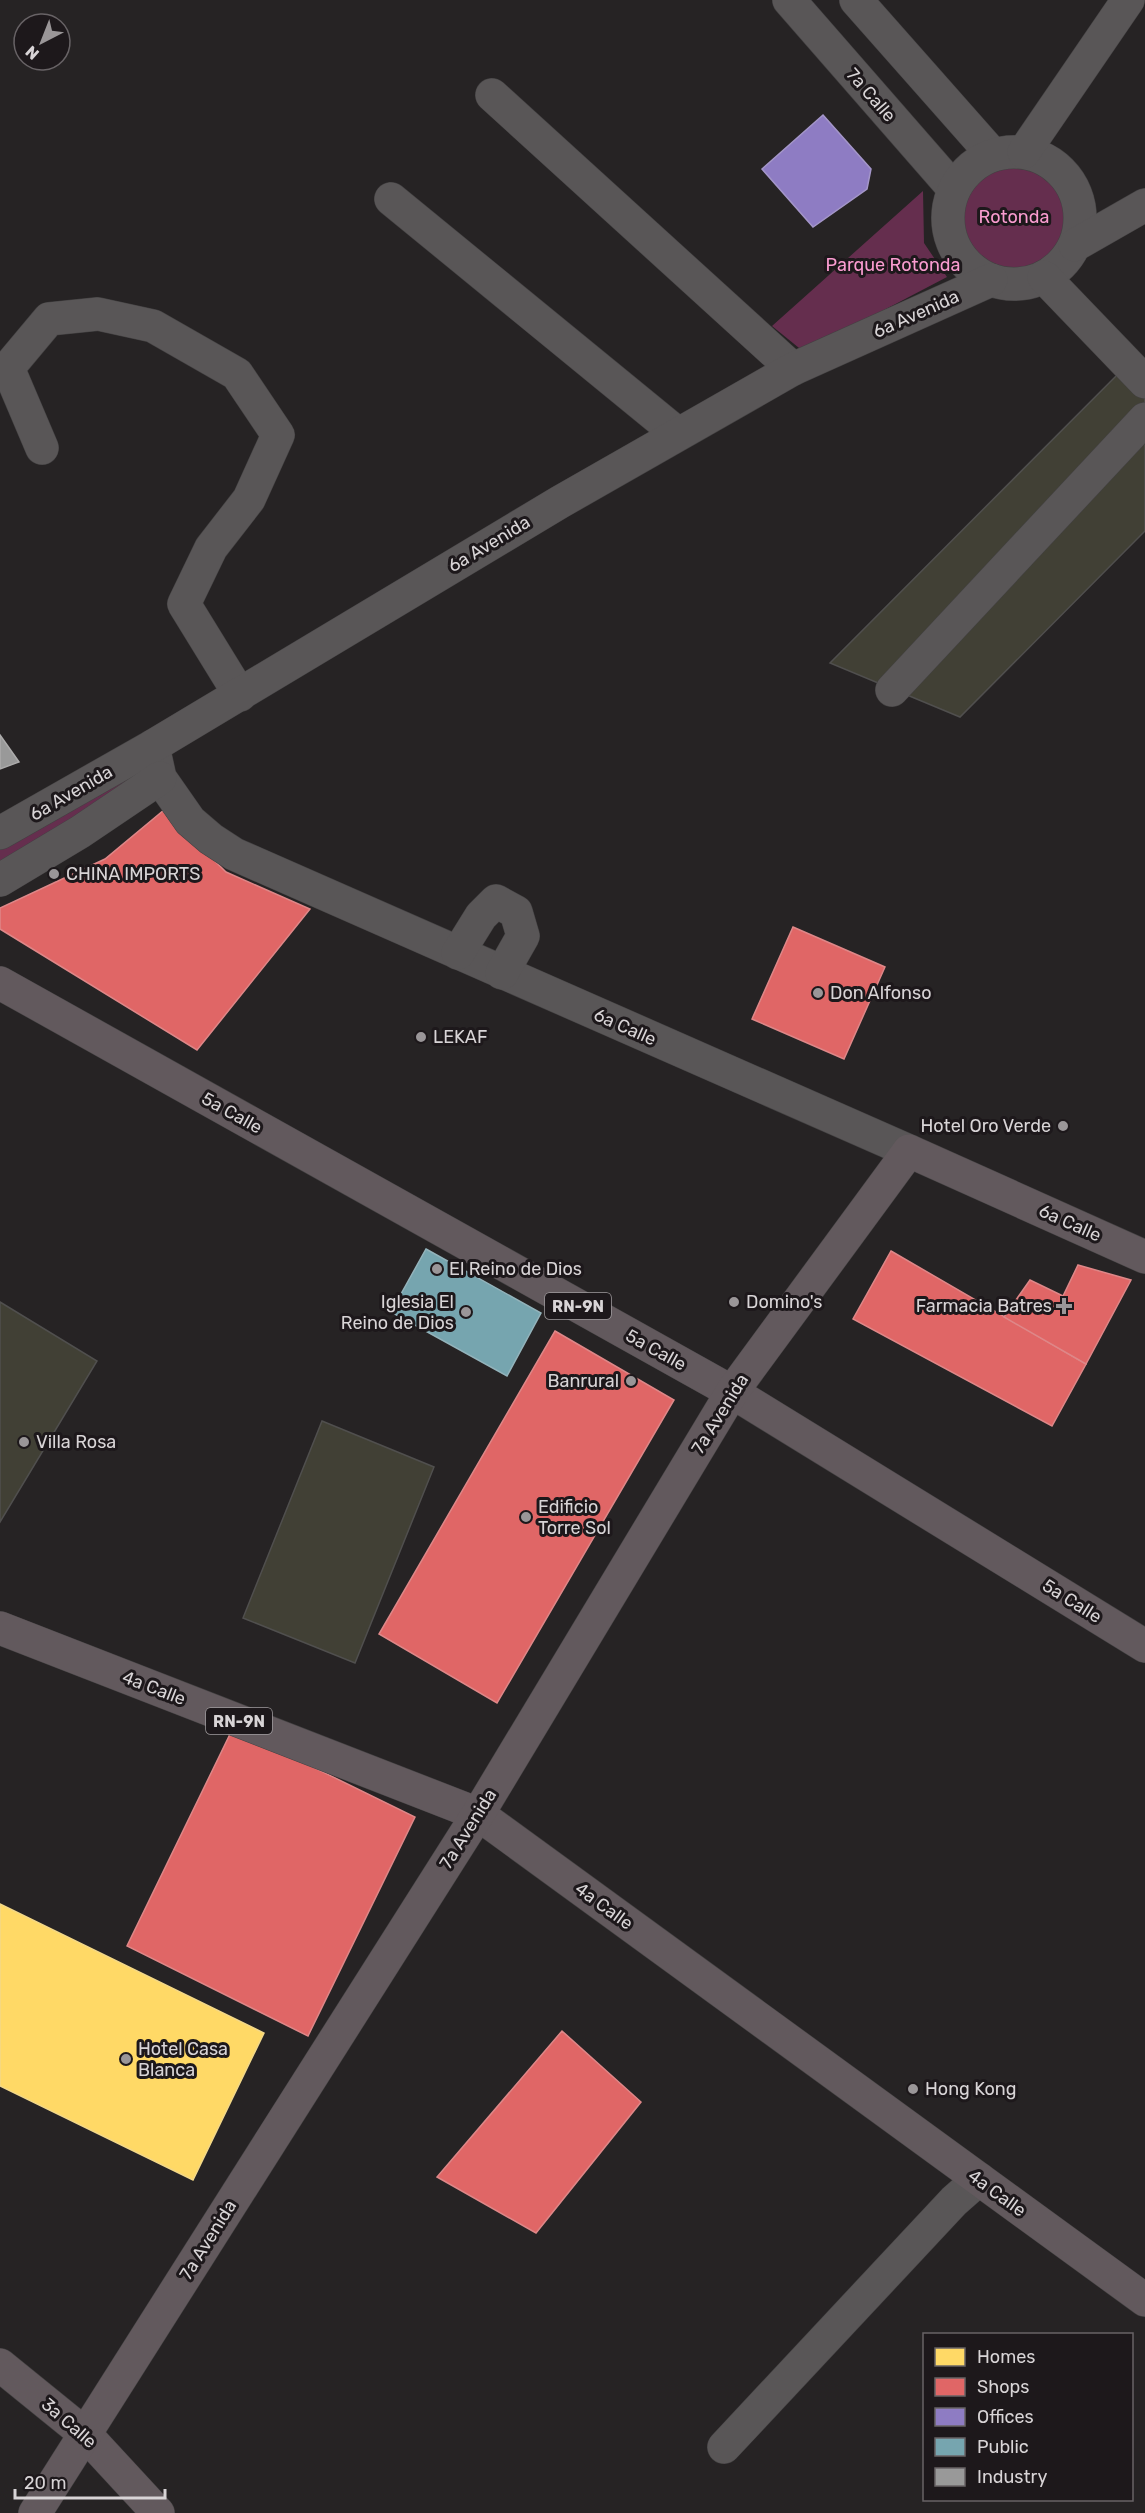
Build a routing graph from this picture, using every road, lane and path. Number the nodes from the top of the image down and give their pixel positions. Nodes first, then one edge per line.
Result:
1 (789, 0) edge
2 (856, 0) edge
3 (1128, 0) edge
4 (492, 95) dead end
5 (1008, 153) junction
6 (954, 189) junction
7 (392, 199) dead end
8 (1145, 205) edge
9 (1075, 245) junction
10 (1044, 277) junction
11 (991, 280) junction
12 (794, 369) junction
13 (1145, 382) edge
14 (1145, 419) edge
15 (678, 434) junction
16 (42, 448) dead end
17 (892, 690) dead end
18 (240, 694) junction
19 (153, 746) junction
20 (160, 778) junction
21 (0, 833) edge
22 (0, 880) edge
23 (458, 953) junction
24 (502, 973) junction
25 (0, 983) edge
26 (909, 1151) junction
27 (1145, 1257) edge
28 (732, 1392) junction
29 (0, 1628) edge
30 (1145, 1646) edge
31 (478, 1814) junction
32 (979, 2179) junction
33 (1145, 2300) edge
34 (0, 2365) edge
35 (85, 2434) junction
36 (724, 2447) dead end
37 (35, 2513) edge
38 (158, 2513) edge

1 - 6 street, 7a Calle
2 - 5 street
3 - 5 street
4 - 12 street
5 - 6 street
5 - 9 street
6 - 11 street
7 - 15 street
8 - 9 street
9 - 10 street
10 - 11 street
10 - 13 street
11 - 12 street, 6a Avenida
12 - 15 street, 6a Avenida
14 - 17 street
15 - 18 street, 6a Avenida
16 - 18 street
18 - 19 street, 6a Avenida
19 - 20 street, 6a Calle
19 - 21 street, 6a Avenida
20 - 22 street
20 - 23 street, 6a Calle
23 - 24 street, 6a Calle
23 - 24 street
24 - 26 street, 6a Calle
25 - 28 main road, 5a Calle / RN-9N
26 - 27 main road, 6a Calle
26 - 28 main road, 7a Avenida
28 - 30 main road, 5a Calle / RN-9N
28 - 31 main road, 7a Avenida
29 - 31 main road, 4a Calle / RN-9N
31 - 32 main road, 4a Calle
31 - 35 main road, 7a Avenida
32 - 33 main road, 4a Calle
32 - 36 street
34 - 35 main road, 3a Calle
35 - 37 main road, 7a Avenida
35 - 38 main road, 3a Calle

